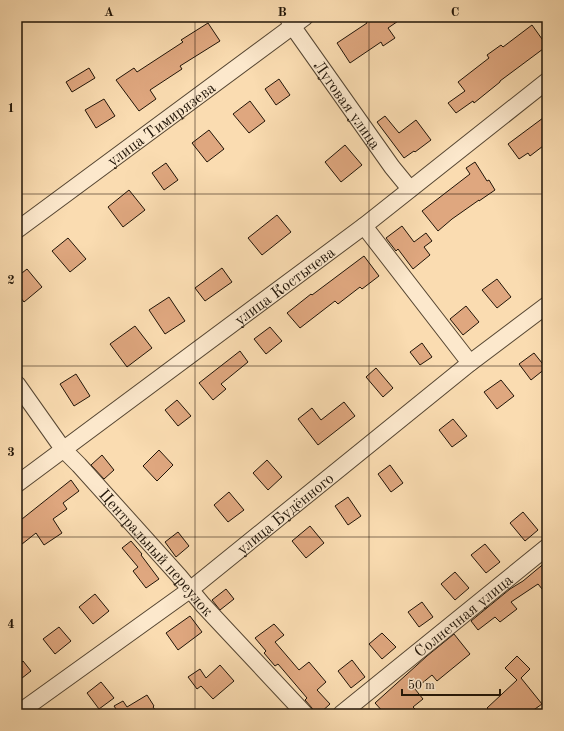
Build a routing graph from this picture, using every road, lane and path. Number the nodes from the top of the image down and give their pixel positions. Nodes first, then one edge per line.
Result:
1 (295, 20) edge
2 (547, 81) edge
3 (410, 189) junction
4 (364, 226) junction
5 (17, 230) edge
6 (547, 305) edge
7 (470, 363) junction
8 (17, 384) edge
9 (63, 449) junction
10 (17, 484) edge
11 (547, 547) edge
12 (191, 589) junction
13 (17, 714) edge
14 (305, 714) edge
15 (341, 714) edge

1 - 3 street, Луговая улица
1 - 5 street, улица Тимирязева
2 - 3 street, улица Костычева
3 - 4 street, улица Костычева
4 - 7 street
4 - 9 street, улица Костычева
6 - 7 street, улица Будённого
7 - 12 street, улица Будённого
8 - 9 street, Центральный переулок
9 - 10 street, улица Костычева
9 - 12 street, Центральный переулок
11 - 15 street, Солнечная улица
12 - 13 street, улица Будённого
12 - 14 street, Центральный переулок

